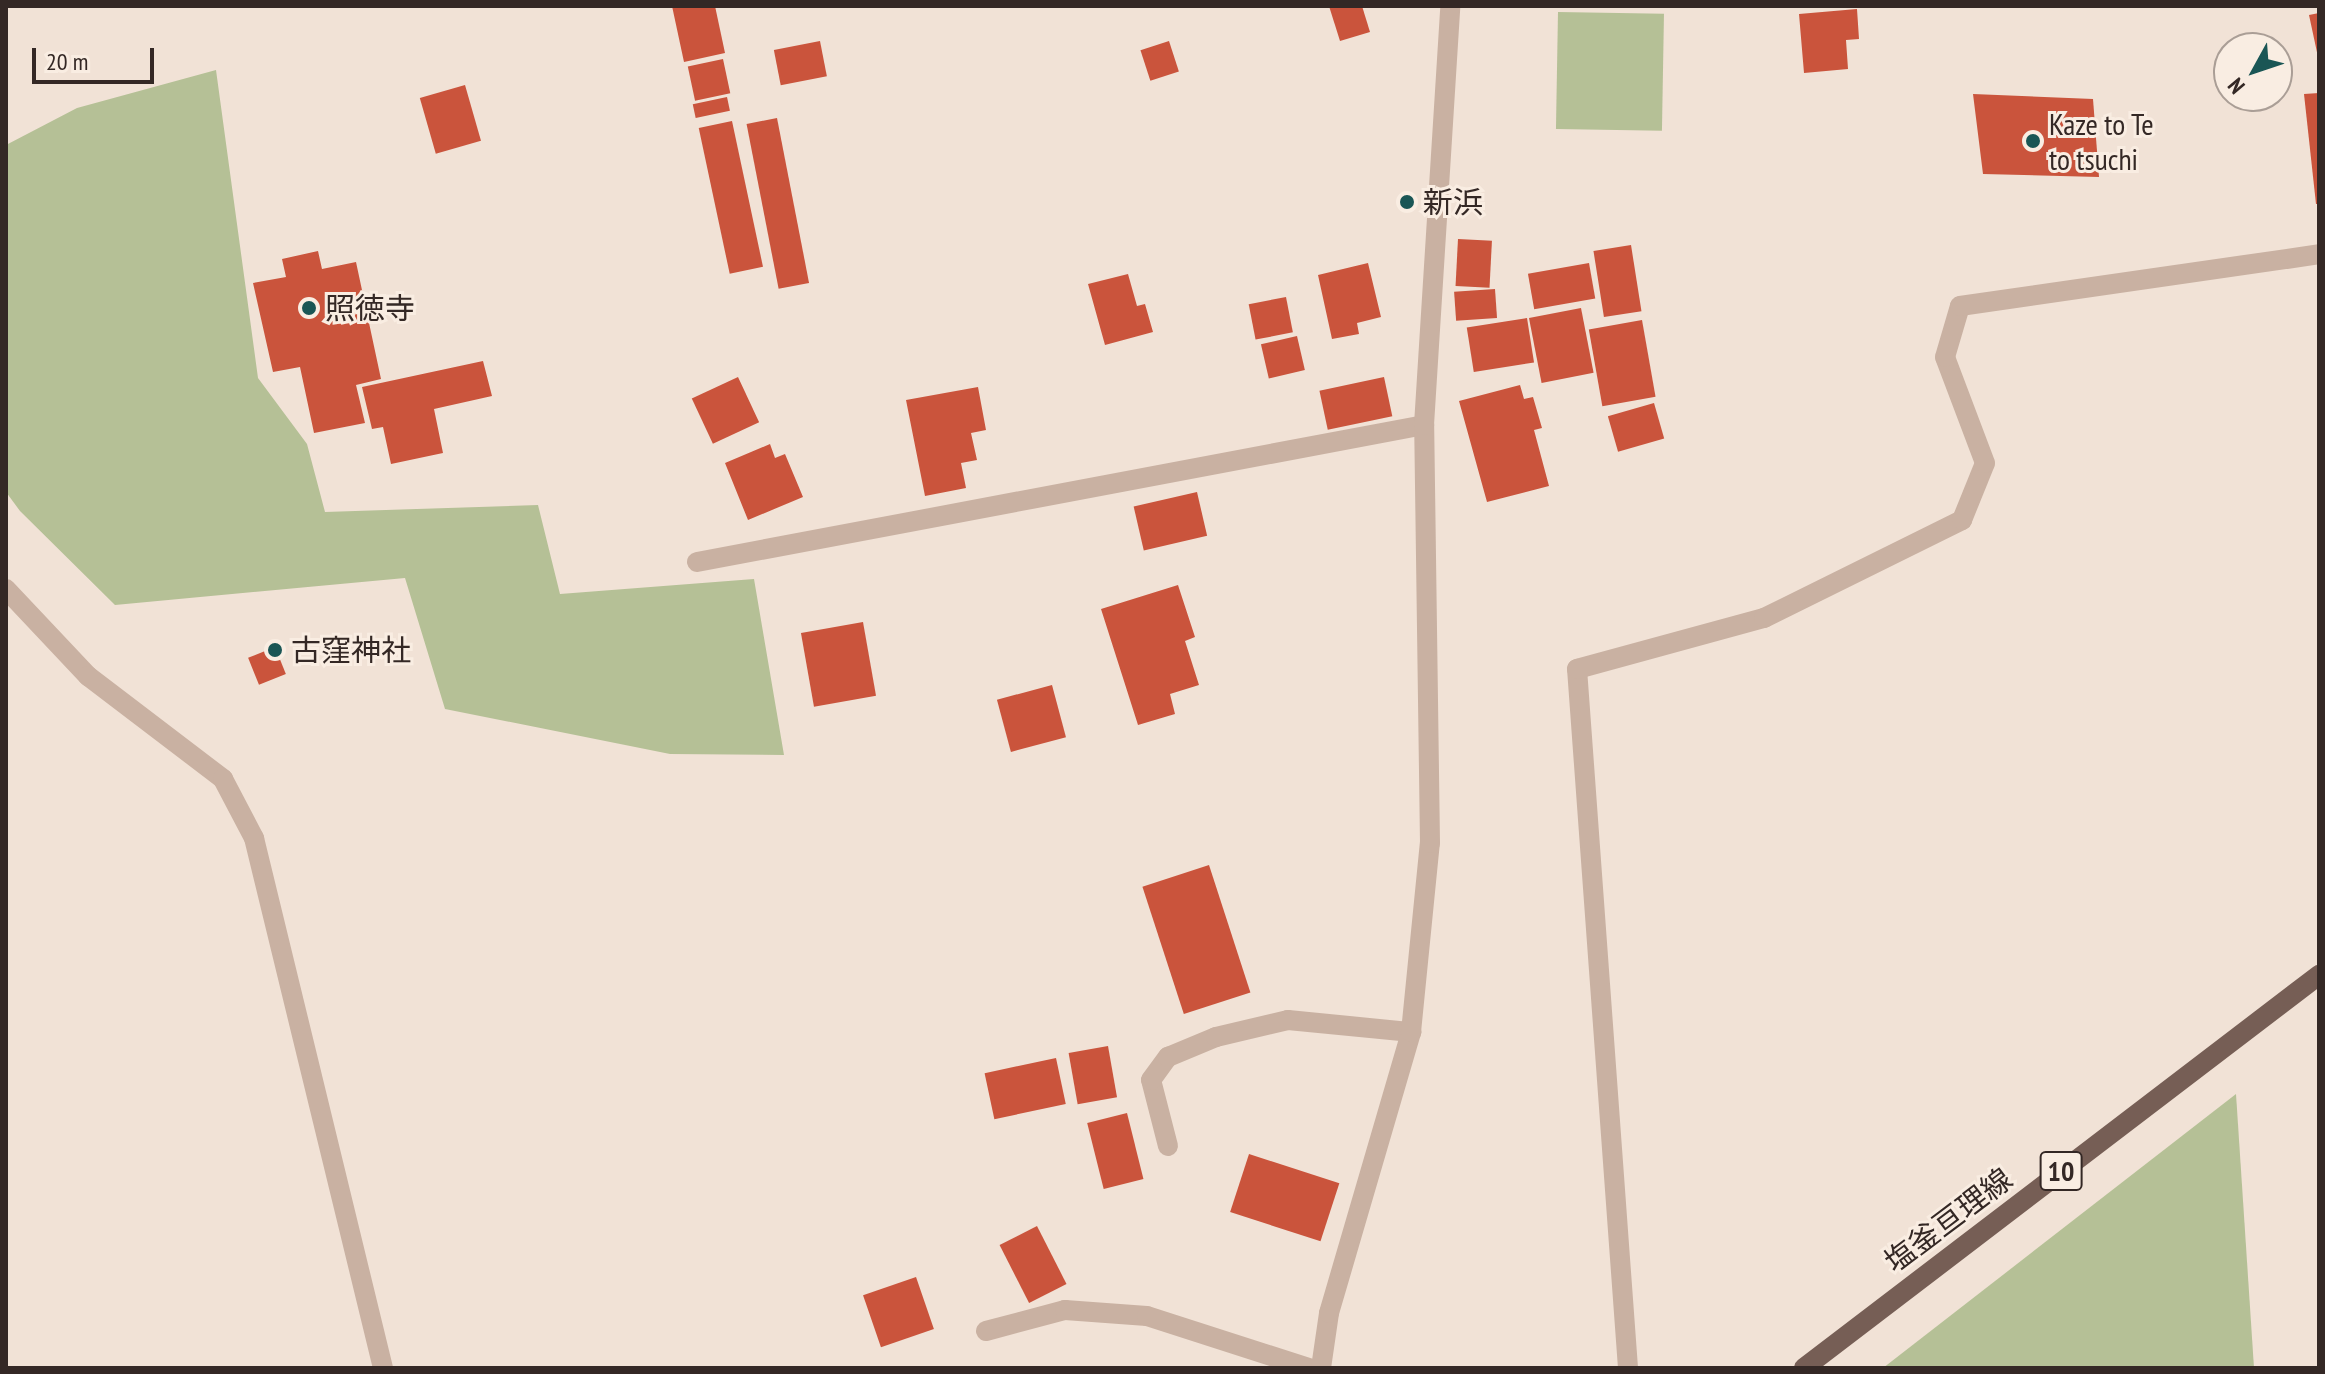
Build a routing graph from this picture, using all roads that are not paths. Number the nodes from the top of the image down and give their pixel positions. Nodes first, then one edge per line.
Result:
1 (1450, 6) edge
2 (2319, 254) edge
3 (1424, 425) junction
4 (697, 562) dead end
5 (6, 589) edge
6 (2319, 975) edge
7 (1411, 1032) junction
8 (1168, 1146) dead end
9 (986, 1331) dead end
10 (383, 1368) edge
11 (1309, 1368) edge
12 (1321, 1368) edge
13 (1628, 1368) edge
14 (1804, 1368) edge

1 - 3 street
2 - 13 street
3 - 4 street
3 - 7 street
5 - 10 street
6 - 14 main road, 塩釜亘理線 / 10
7 - 8 street
7 - 12 street
9 - 11 street

